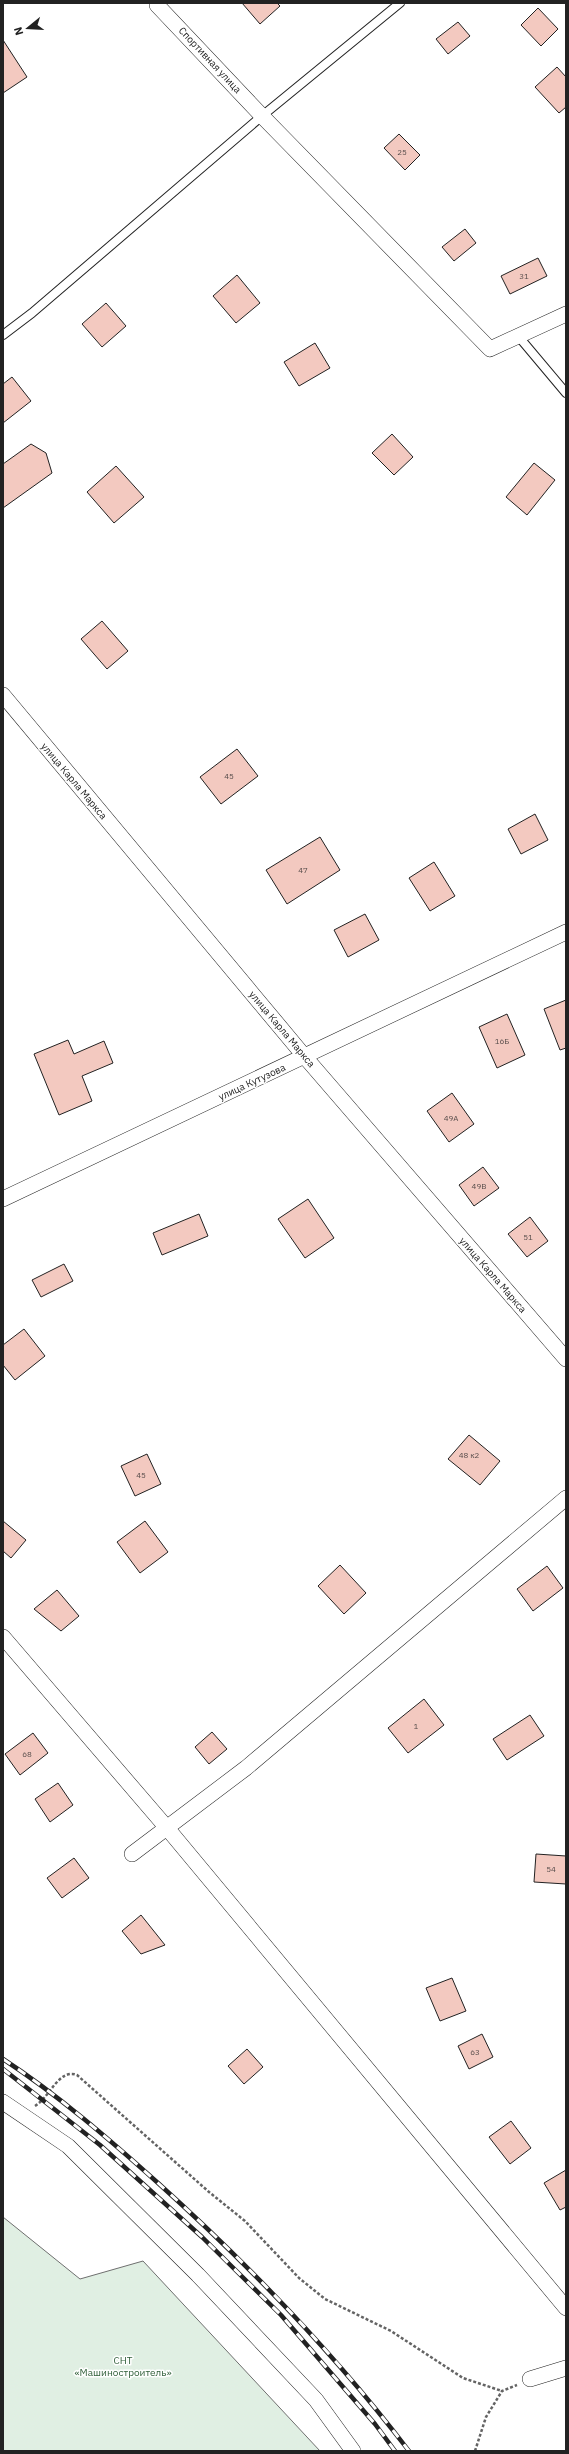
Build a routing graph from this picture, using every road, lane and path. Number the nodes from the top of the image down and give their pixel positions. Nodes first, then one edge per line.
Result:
1 (400, 3) edge
2 (157, 5) dead end
3 (262, 116) junction
4 (566, 314) edge
5 (3, 335) edge
6 (519, 337) junction
7 (566, 393) edge
8 (3, 695) edge
9 (566, 932) edge
10 (305, 1057) junction
11 (3, 1199) edge
12 (566, 1359) edge
13 (566, 1498) edge
14 (3, 1637) edge
15 (167, 1828) junction
16 (132, 1854) dead end
17 (7, 2105) edge
18 (566, 2308) edge
19 (566, 2368) edge
20 (530, 2379) joint
21 (502, 2391) junction
22 (353, 2451) edge
23 (475, 2451) edge

1 - 3 lane
2 - 3 street, Спортивная улица
3 - 5 lane
3 - 6 street, Спортивная улица
4 - 6 street
6 - 7 lane
8 - 10 street, улица Карла Маркса
9 - 10 street, улица Кутузова
10 - 11 street, улица Кутузова
10 - 12 street, улица Карла Маркса
13 - 15 street
14 - 15 street
15 - 16 street
15 - 18 street
17 - 21 path
17 - 22 street
19 - 20 street
20 - 21 path
21 - 23 path

